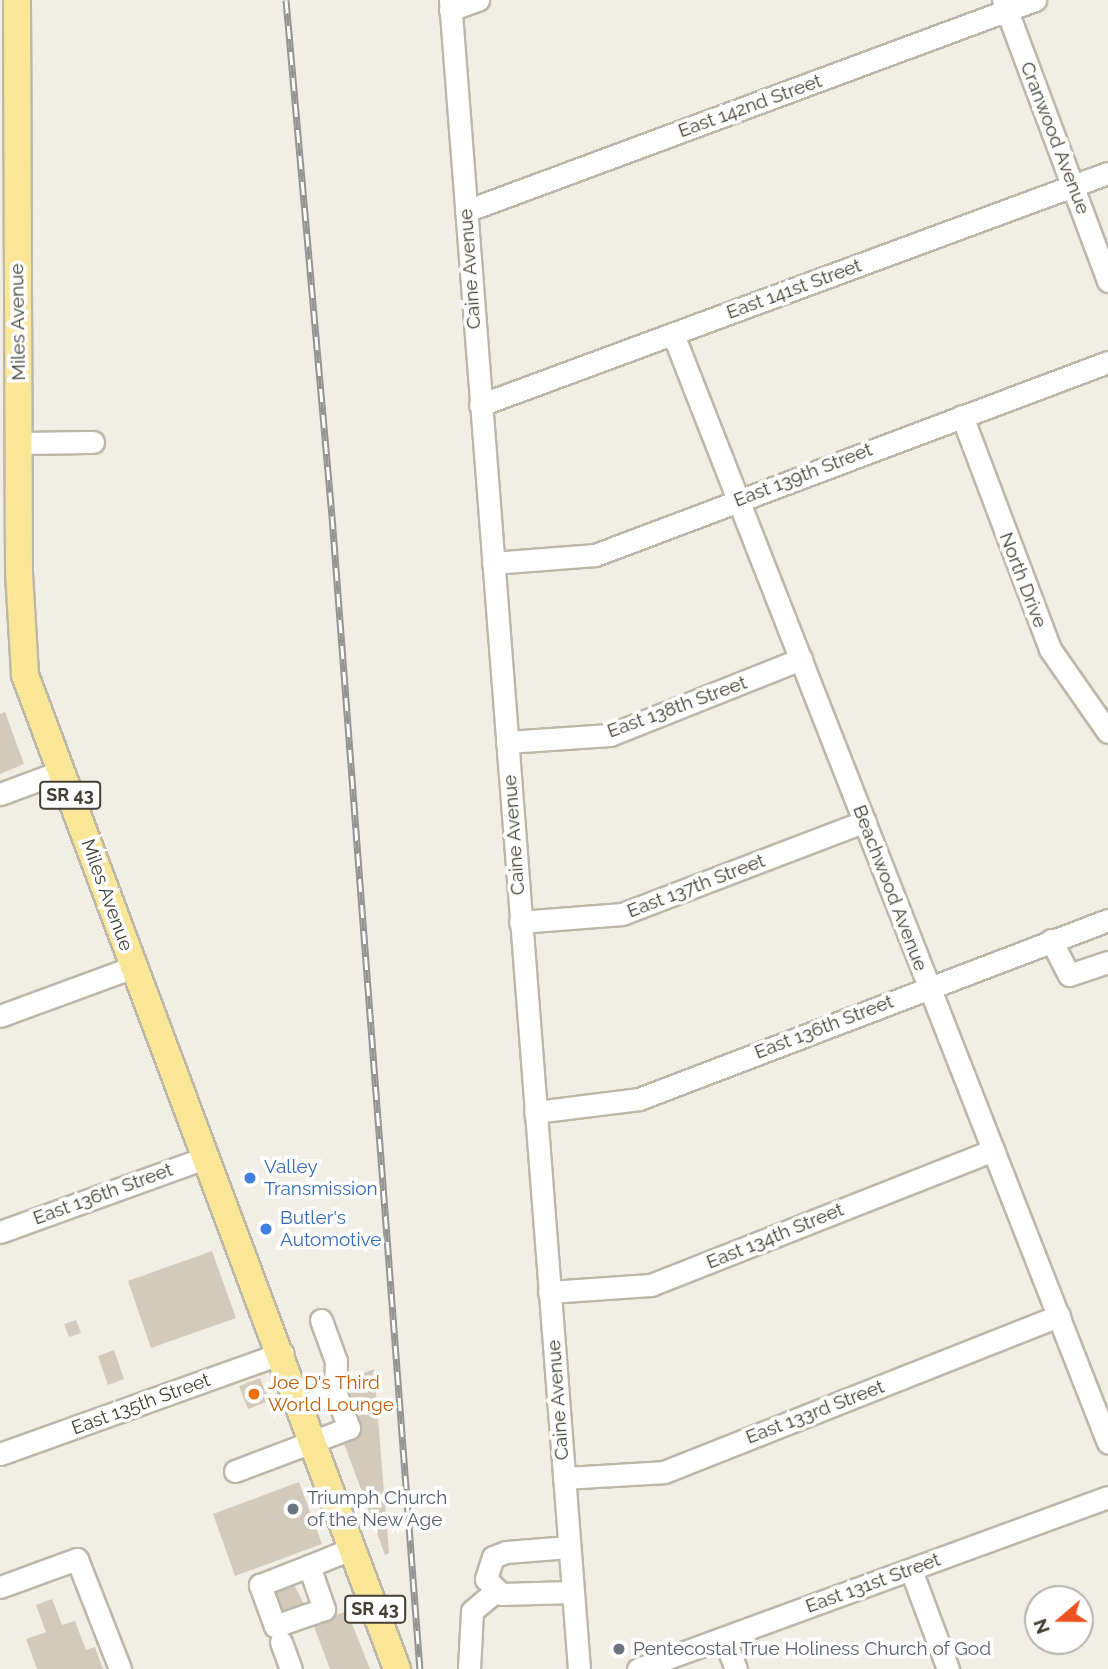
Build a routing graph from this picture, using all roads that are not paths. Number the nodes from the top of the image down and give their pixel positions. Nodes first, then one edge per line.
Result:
1 (17, 0) edge
2 (478, 0) edge
3 (1035, 0) edge
4 (450, 5) edge
5 (1005, 5) edge
6 (8, 169) edge
7 (1108, 173) edge
8 (1074, 186) junction
9 (466, 211) junction
10 (1107, 279) edge
11 (673, 334) junction
12 (1108, 362) edge
13 (10, 368) edge
14 (481, 405) junction
15 (962, 416) junction
16 (93, 442) dead end
17 (19, 443) junction
18 (740, 499) junction
19 (493, 563) junction
20 (9, 576) edge
21 (802, 659) junction
22 (1108, 732) edge
23 (507, 742) junction
24 (62, 771) junction
25 (0, 794) edge
26 (865, 821) junction
27 (1108, 920) edge
28 (520, 922) junction
29 (1051, 940) junction
30 (1108, 962) edge
31 (133, 967) junction
32 (928, 987) junction
33 (0, 1016) edge
34 (535, 1112) junction
35 (993, 1150) junction
36 (206, 1157) junction
37 (0, 1232) edge
38 (549, 1292) junction
39 (1059, 1316) junction
40 (321, 1320) dead end
41 (282, 1353) junction
42 (335, 1392) junction
43 (302, 1407) junction
44 (314, 1441) junction
45 (1108, 1443) edge
46 (0, 1454) edge
47 (235, 1471) dead end
48 (564, 1478) junction
49 (1108, 1497) edge
50 (569, 1547) junction
51 (353, 1548) junction
52 (309, 1566) dead end
53 (911, 1570) junction
54 (0, 1587) edge
55 (496, 1591) junction
56 (573, 1592) junction
57 (724, 1638) junction
58 (281, 1642) dead end
59 (120, 1669) edge
60 (291, 1669) edge
61 (397, 1669) edge
62 (469, 1669) edge
63 (579, 1669) edge
64 (638, 1669) edge
65 (736, 1669) edge
66 (948, 1669) edge

1 - 6 main road, Miles Avenue / SR 43
2 - 4 street
3 - 5 street, East 142nd Street
4 - 9 street, Caine Avenue
5 - 8 street, Cranwood Avenue
5 - 9 street, East 142nd Street
6 - 13 main road, Miles Avenue / SR 43
7 - 8 street, East 141st Street
8 - 10 street, Cranwood Avenue
8 - 11 street, East 141st Street
9 - 14 street, Caine Avenue
11 - 14 street, East 141st Street
11 - 18 street, Beachwood Avenue
12 - 15 street, East 139th Street
13 - 17 main road, Miles Avenue / SR 43
14 - 19 street, Caine Avenue
15 - 18 street, East 139th Street
15 - 22 street, North Drive
16 - 17 street
17 - 20 main road, Miles Avenue / SR 43
18 - 19 street, East 139th Street
18 - 21 street, Beachwood Avenue
19 - 23 street, Caine Avenue
20 - 24 main road, Miles Avenue / SR 43
21 - 23 street, East 138th Street
21 - 26 street, Beachwood Avenue
23 - 28 street, Caine Avenue
24 - 25 street
24 - 31 main road, Miles Avenue / SR 43
26 - 28 street, East 137th Street
26 - 32 street, Beachwood Avenue
27 - 29 street, East 136th Street
28 - 34 street, Caine Avenue
29 - 30 street
29 - 32 street, East 136th Street
31 - 33 street
31 - 36 main road, Miles Avenue / SR 43
32 - 34 street, East 136th Street
32 - 35 street, Beachwood Avenue
34 - 38 street, Caine Avenue
35 - 38 street, East 134th Street
35 - 39 street, Beachwood Avenue
36 - 37 street, East 136th Street
36 - 41 main road, Miles Avenue / SR 43
38 - 48 street, Caine Avenue
39 - 45 street, Beachwood Avenue
39 - 48 street, East 133rd Street
40 - 42 street
41 - 43 main road, Miles Avenue / SR 43
41 - 46 street, East 135th Street
42 - 43 street
42 - 44 street
43 - 44 main road, Miles Avenue / SR 43
44 - 47 street
44 - 51 main road, Miles Avenue / SR 43
48 - 50 street, Caine Avenue
49 - 53 street, East 131st Street
50 - 55 street
50 - 56 street, Caine Avenue
51 - 52 street
51 - 61 main road, Miles Avenue / SR 43
53 - 57 street, East 131st Street
53 - 66 street
54 - 59 street
55 - 56 street
55 - 62 street
56 - 63 street, Caine Avenue
57 - 64 street, East 131st Street
57 - 65 street
58 - 60 street

